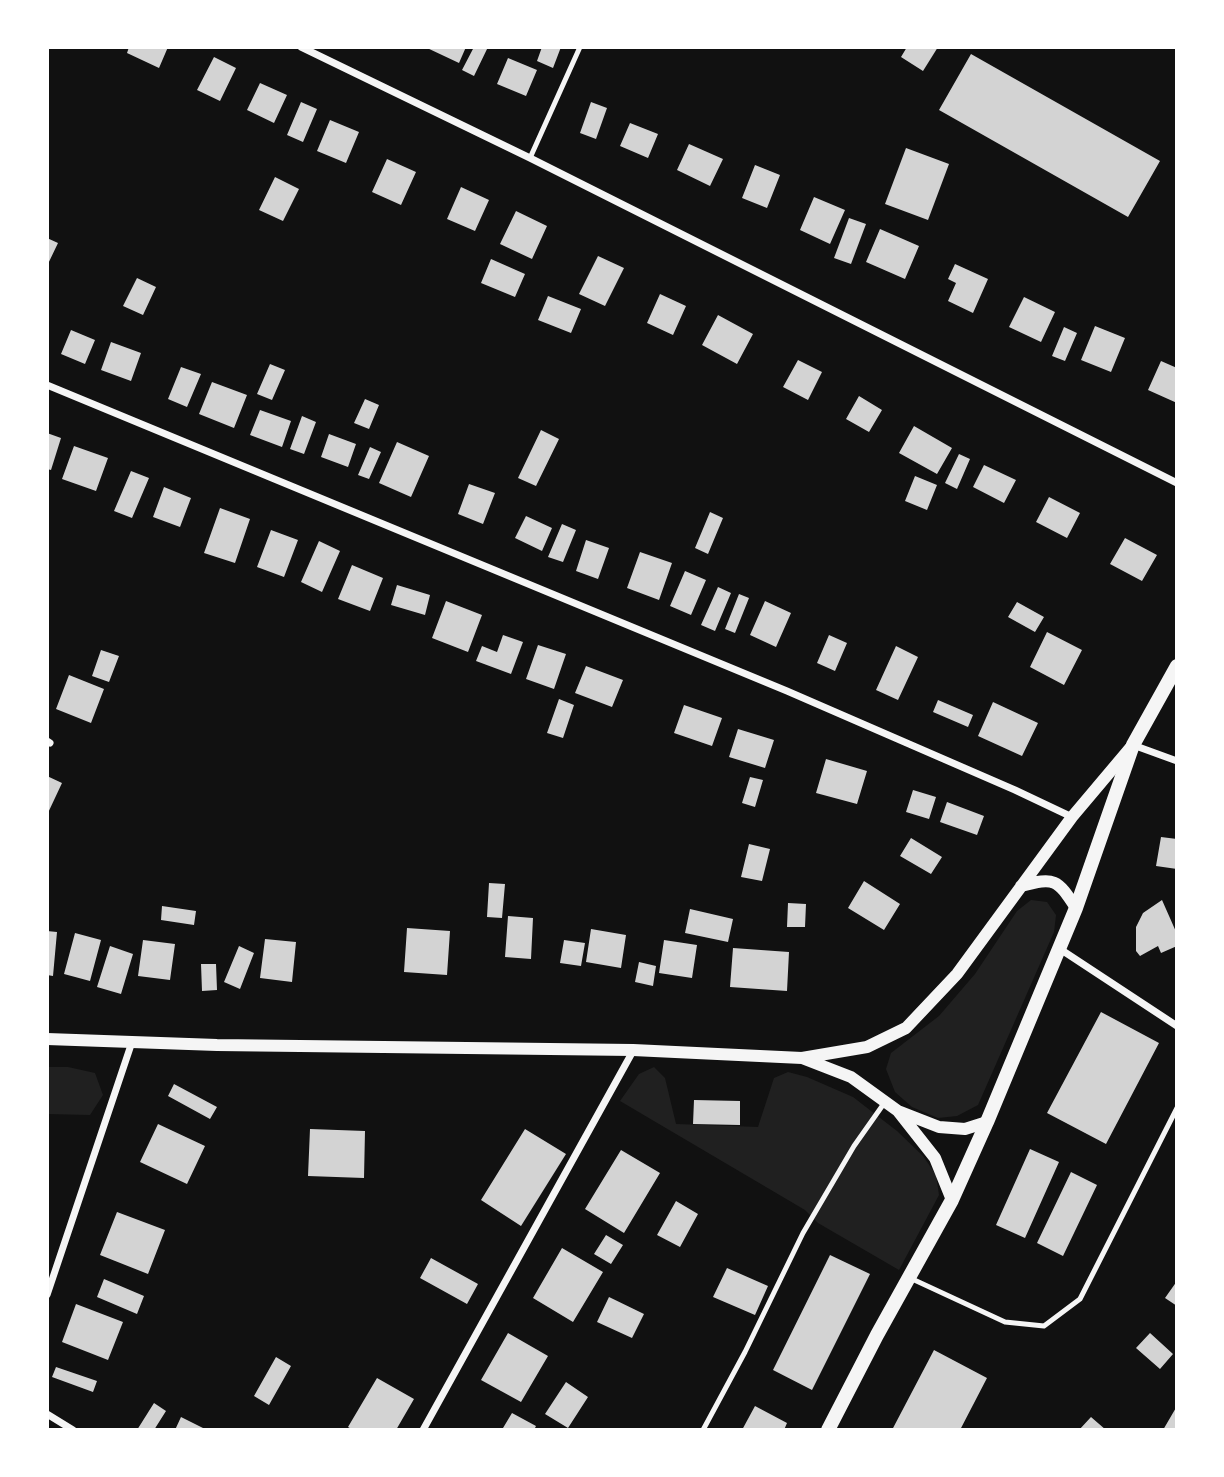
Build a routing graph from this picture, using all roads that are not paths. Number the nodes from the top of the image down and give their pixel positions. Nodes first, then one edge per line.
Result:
1 (301, 47) edge
2 (580, 47) edge
3 (530, 158) junction
4 (47, 385) edge
5 (1177, 483) edge
6 (1177, 666) edge
7 (1133, 745) junction
8 (1177, 761) edge
9 (1072, 817) junction
10 (1021, 886) junction
11 (1076, 908) junction
12 (1060, 949) junction
13 (1177, 1026) edge
14 (47, 1038) edge
15 (132, 1042) junction
16 (633, 1050) junction
17 (802, 1058) junction
18 (885, 1102) junction
19 (1177, 1108) edge
20 (898, 1111) junction
21 (987, 1122) junction
22 (952, 1200) junction
23 (909, 1277) junction
24 (47, 1295) edge
25 (47, 1414) edge
26 (73, 1430) edge
27 (423, 1430) edge
28 (703, 1430) edge
29 (828, 1430) edge

1 - 3 street
2 - 3 lane
3 - 5 street
4 - 9 street
6 - 7 main road
7 - 8 street
7 - 9 street
7 - 11 main road
9 - 10 street
10 - 11 street
10 - 17 street
11 - 12 main road
12 - 13 street
12 - 21 main road
14 - 15 street
15 - 16 street
15 - 24 street
16 - 17 street
16 - 27 street
17 - 18 street
18 - 20 street
18 - 28 lane
19 - 23 lane
20 - 21 street
20 - 22 street
21 - 22 main road
22 - 23 main road
23 - 29 main road
25 - 26 street

